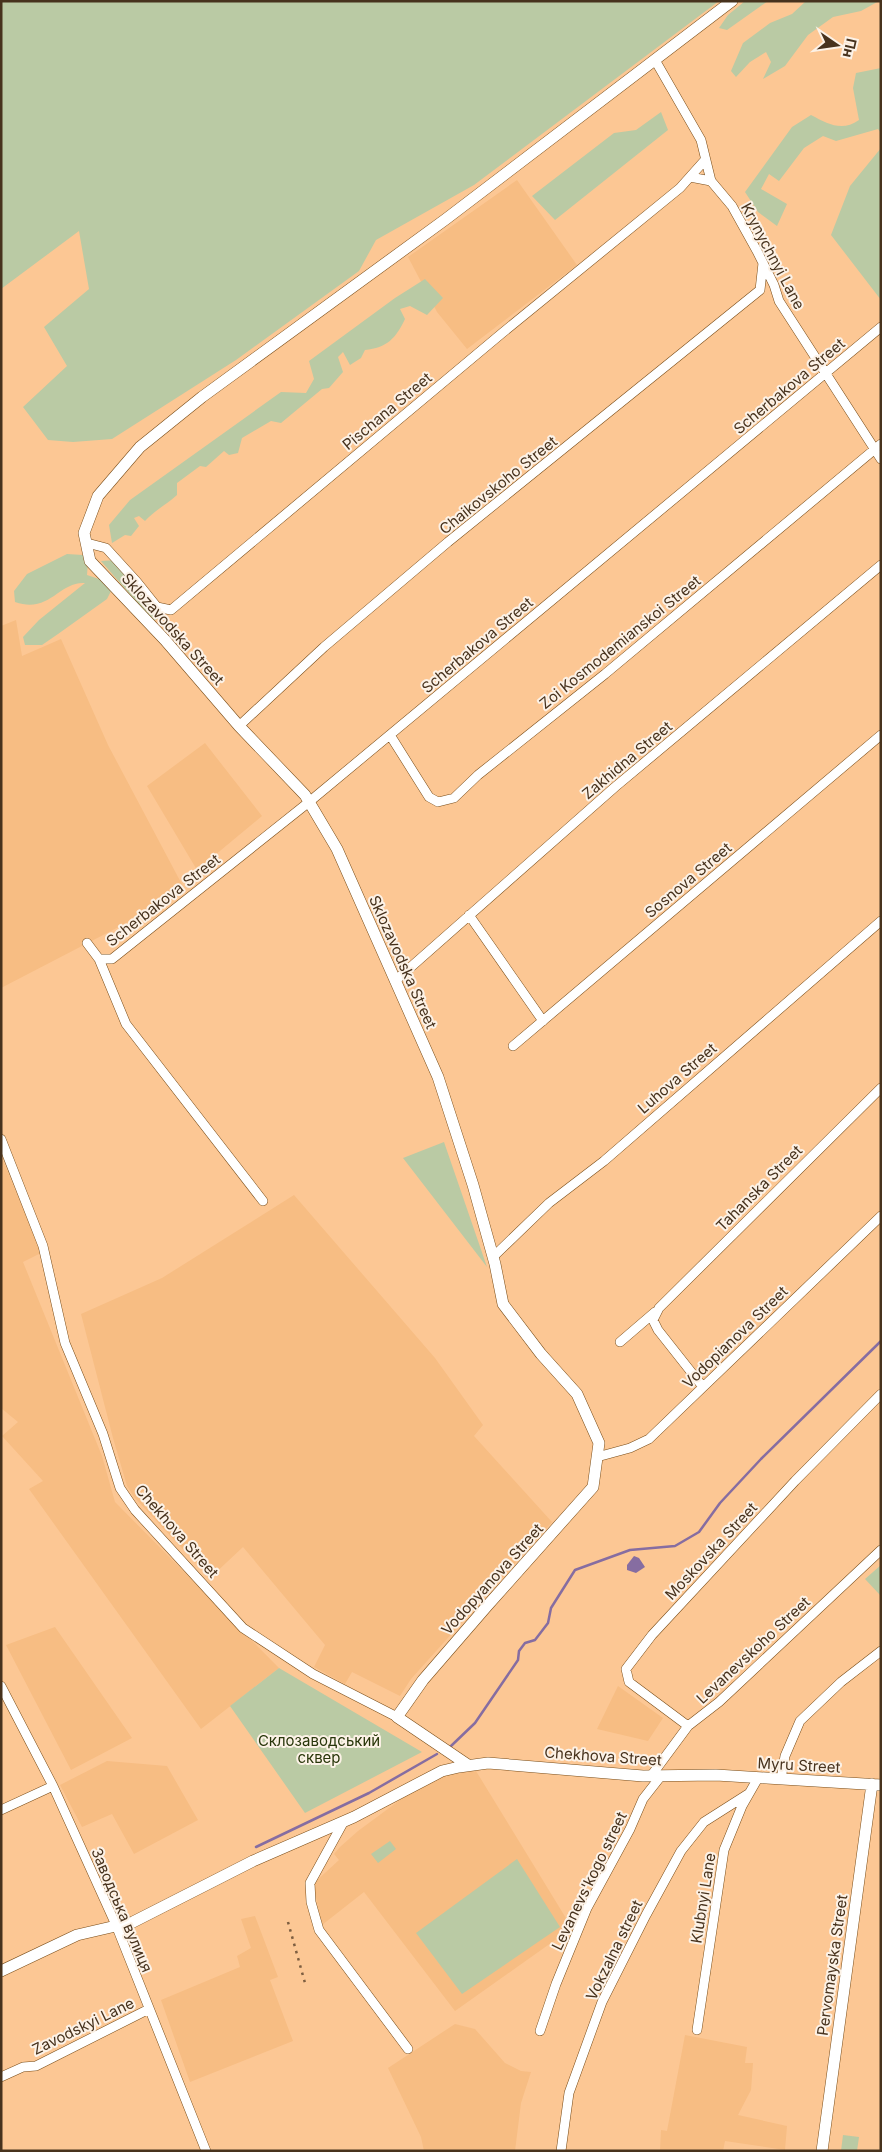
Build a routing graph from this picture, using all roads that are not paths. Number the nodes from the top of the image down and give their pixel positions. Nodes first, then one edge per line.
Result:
1 (732, 1) edge
2 (655, 60) junction
3 (705, 160) junction
4 (690, 177) junction
5 (711, 181) junction
6 (763, 263) junction
7 (760, 290) junction
8 (779, 301) junction
9 (881, 327) edge
10 (825, 374) junction
11 (878, 447) edge
12 (881, 459) edge
13 (86, 538) junction
14 (881, 565) edge
15 (239, 726) junction
16 (390, 735) junction
17 (881, 735) edge
18 (309, 802) junction
19 (469, 915) junction
20 (881, 921) edge
21 (87, 943) dead end
22 (99, 959) junction
23 (395, 981) junction
24 (544, 1021) junction
25 (513, 1046) dead end
26 (881, 1088) edge
27 (1, 1139) edge
28 (263, 1202) dead end
29 (881, 1216) edge
30 (493, 1257) junction
31 (659, 1308) junction
32 (620, 1342) dead end
33 (703, 1387) junction
34 (881, 1394) edge
35 (597, 1458) junction
36 (881, 1550) edge
37 (881, 1651) edge
38 (1, 1686) edge
39 (397, 1717) junction
40 (688, 1726) junction
41 (468, 1765) junction
42 (716, 1775) joint
43 (656, 1776) junction
44 (758, 1778) junction
45 (781, 1779) junction
46 (876, 1784) edge
47 (53, 1786) junction
48 (748, 1794) junction
49 (1, 1810) edge
50 (344, 1821) junction
51 (116, 1926) junction
52 (1, 1971) edge
53 (149, 2009) junction
54 (697, 2030) dead end
55 (540, 2031) dead end
56 (408, 2049) dead end
57 (1, 2078) edge
58 (206, 2151) edge
59 (561, 2151) edge
60 (822, 2151) edge

1 - 2 street
2 - 3 street, Krynychnyi Lane
2 - 13 street
3 - 4 street, Pischana Street
3 - 5 street, Krynychnyi Lane
4 - 5 street
4 - 13 street, Pischana Street
5 - 6 street, Krynychnyi Lane
6 - 7 street
6 - 8 street, Krynychnyi Lane
7 - 8 street
7 - 15 street, Chaikovskoho Street
8 - 10 street, Krynychnyi Lane
9 - 10 street, Scherbakova Street
10 - 11 street, Krynychnyi Lane
10 - 16 street, Scherbakova Street
11 - 12 street, Krynychnyi Lane
11 - 16 street, Zoi Kosmodemianskoi Street
13 - 15 street, Sklozavodska Street
14 - 19 street, Zakhidna Street
15 - 18 street, Sklozavodska Street
16 - 18 street, Scherbakova Street
17 - 24 street, Sosnova Street
18 - 22 street, Scherbakova Street
18 - 23 street, Sklozavodska Street
19 - 23 street, Zakhidna Street
19 - 24 street
20 - 30 street, Luhova Street
21 - 22 street, Scherbakova Street
22 - 28 street
23 - 30 street, Sklozavodska Street
24 - 25 street, Sosnova Street
26 - 31 street, Tahanska Street
27 - 39 street, Chekhova Street
29 - 33 street, Vodopianova Street
30 - 35 street, Sklozavodska Street
31 - 32 street, Tahanska Street
31 - 33 street
33 - 35 street, Vodopianova Street
34 - 40 street, Moskovska Street
35 - 39 street, Vodopyanova Street
36 - 40 street, Levanevskoho Street
37 - 45 street
38 - 47 street, Заводська вулиця
39 - 41 street, Chekhova Street
40 - 43 street, Levanevskoho Street
41 - 43 street, Chekhova Street
41 - 50 street, Chekhova Street
42 - 43 street, Chekhova Street
42 - 44 street, Myru Street
43 - 55 street, Levanevs'kogo street
44 - 45 street, Myru Street
44 - 48 street, Klubnyi Lane
45 - 46 street, Myru Street
46 - 60 street, Pervomayska Street
47 - 49 street
47 - 51 street, Заводська вулиця
48 - 54 street, Klubnyi Lane
48 - 59 street, Vokzalna street
50 - 51 street, Chekhova Street
50 - 56 street
51 - 52 street, Chekhova Street
51 - 53 street, Заводська вулиця
53 - 57 street, Zavodskyi Lane
53 - 58 street, Заводська вулиця

